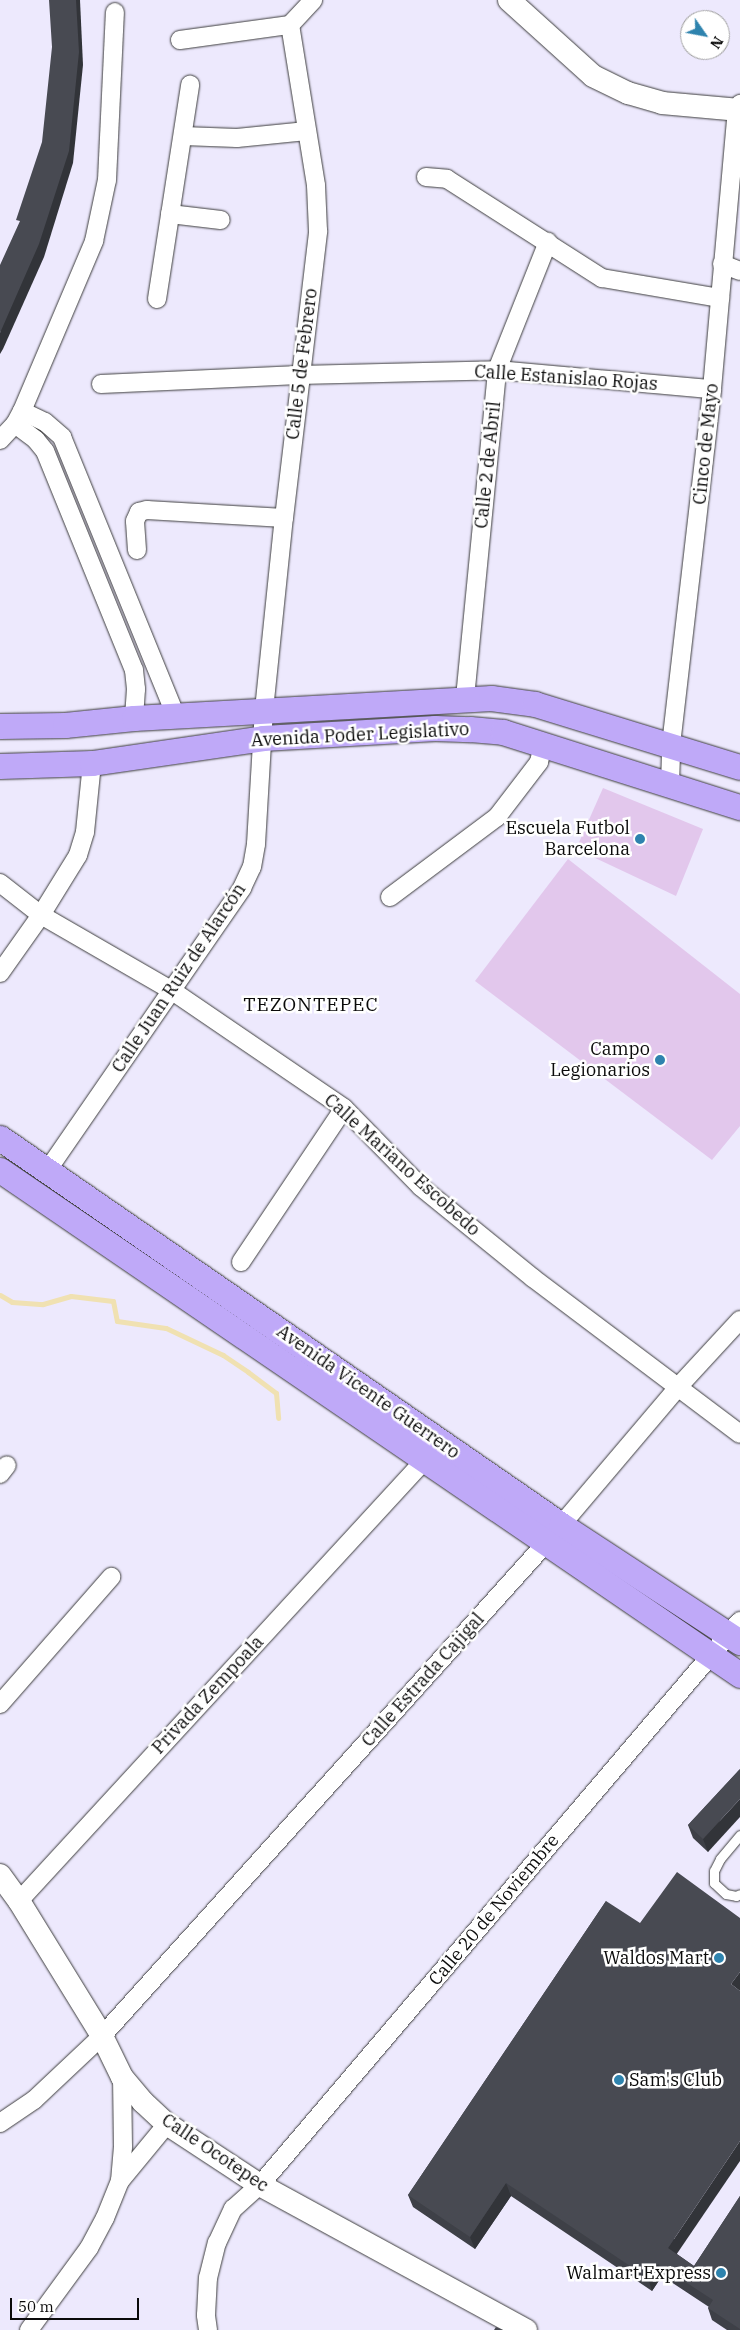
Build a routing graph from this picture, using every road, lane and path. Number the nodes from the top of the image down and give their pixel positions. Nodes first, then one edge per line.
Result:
1 (313, 0) edge
2 (509, 0) edge
3 (115, 12) dead end
4 (290, 25) junction
5 (180, 40) dead end
6 (190, 85) dead end
7 (739, 108) edge
8 (308, 131) junction
9 (183, 136) junction
10 (426, 177) dead end
11 (170, 214) junction
12 (221, 220) dead end
13 (548, 242) junction
14 (722, 264) junction
15 (740, 272) edge
16 (720, 298) junction
17 (157, 299) dead end
18 (497, 370) junction
19 (299, 375) junction
20 (101, 384) dead end
21 (712, 389) junction
22 (19, 417) junction
23 (0, 440) edge
24 (284, 518) junction
25 (137, 550) dead end
26 (465, 698) junction
27 (264, 710) junction
28 (176, 716) junction
29 (134, 718) junction
30 (0, 726) edge
31 (263, 738) junction
32 (543, 744) junction
33 (671, 745) junction
34 (92, 763) junction
35 (0, 766) edge
36 (740, 767) edge
37 (670, 783) junction
38 (740, 807) edge
39 (0, 883) edge
40 (390, 897) dead end
41 (41, 915) junction
42 (0, 974) edge
43 (171, 990) junction
44 (344, 1108) junction
45 (0, 1138) edge
46 (0, 1170) edge
47 (46, 1171) junction
48 (241, 1262) dead end
49 (740, 1320) edge
50 (679, 1386) junction
51 (740, 1434) edge
52 (440, 1442) junction
53 (425, 1461) junction
54 (553, 1534) junction
55 (112, 1577) dead end
56 (736, 1632) edge
57 (712, 1655) junction
58 (740, 1674) edge
59 (0, 1704) edge
60 (740, 1835) edge
61 (0, 1875) edge
62 (740, 1894) edge
63 (19, 1901) junction
64 (102, 2036) junction
65 (122, 2077) junction
66 (0, 2123) edge
67 (167, 2124) junction
68 (120, 2181) junction
69 (260, 2185) junction
70 (29, 2330) edge
71 (208, 2330) edge
72 (526, 2330) edge

1 - 4 street
2 - 7 street
3 - 22 street
4 - 5 street
4 - 8 street, Calle 5 de Febrero
6 - 9 street
7 - 14 street, Cinco de Mayo
8 - 9 street
8 - 19 street, Calle 5 de Febrero
9 - 11 street
10 - 13 street
11 - 12 street
11 - 17 street
13 - 16 street
13 - 18 street, Calle 2 de Abril
14 - 15 street
14 - 16 street, Cinco de Mayo
16 - 21 street, Cinco de Mayo
18 - 19 street, Calle Estanislao Rojas
18 - 21 street, Calle Estanislao Rojas
18 - 26 street, Calle 2 de Abril
19 - 20 street, Calle Estanislao Rojas
19 - 24 street, Calle 5 de Febrero
21 - 33 street, Cinco de Mayo
22 - 23 street
22 - 28 street
22 - 29 street
24 - 25 street
24 - 27 street, Calle 5 de Febrero
26 - 27 main road, Avenida Poder Legislativo
26 - 33 main road, Avenida Poder Legislativo
27 - 28 main road, Avenida Poder Legislativo
27 - 31 street, Calle 5 de Febrero
28 - 29 main road, Avenida Poder Legislativo
29 - 30 main road, Avenida Poder Legislativo
31 - 32 main road, Avenida Poder Legislativo
31 - 34 main road, Avenida Poder Legislativo
31 - 43 street, Calle Juan Ruiz de Alarcón
32 - 37 main road, Avenida Poder Legislativo
32 - 40 street
33 - 36 main road, Avenida Poder Legislativo
33 - 37 street, Cinco de Mayo
34 - 35 main road, Avenida Poder Legislativo
34 - 41 street
37 - 38 main road, Avenida Poder Legislativo
39 - 41 street, Calle Mariano Escobedo
41 - 42 street
41 - 43 street, Calle Mariano Escobedo
43 - 44 street, Calle Mariano Escobedo
43 - 47 street, Calle Juan Ruiz de Alarcón
44 - 48 street
44 - 50 street, Calle Mariano Escobedo
45 - 47 main road, Avenida Vicente Guerrero
46 - 53 main road, Avenida Vicente Guerrero
47 - 52 main road, Avenida Vicente Guerrero
49 - 50 street, Calle Estrada Cajigal
50 - 51 street, Calle Mariano Escobedo
50 - 54 street, Calle Estrada Cajigal
52 - 53 street, Privada Zempoala
52 - 54 main road, Avenida Vicente Guerrero
53 - 54 main road, Avenida Vicente Guerrero
53 - 63 street, Privada Zempoala
54 - 56 main road, Avenida Vicente Guerrero
54 - 57 main road, Avenida Vicente Guerrero
54 - 64 street, Calle Estrada Cajigal
55 - 59 street
56 - 57 street, Calle 20 de Noviembre
57 - 58 main road, Avenida Vicente Guerrero
57 - 69 street, Calle 20 de Noviembre
60 - 62 lane
61 - 63 street, Calle Ocotepec
63 - 64 street, Calle Ocotepec
64 - 65 street, Calle Ocotepec
64 - 66 street, Calle Estrada Cajigal
65 - 67 street, Calle Ocotepec
65 - 68 street
67 - 68 street
67 - 69 street, Calle Ocotepec
68 - 70 street
69 - 71 street, Calle 20 de Noviembre
69 - 72 street, Calle Ocotepec

